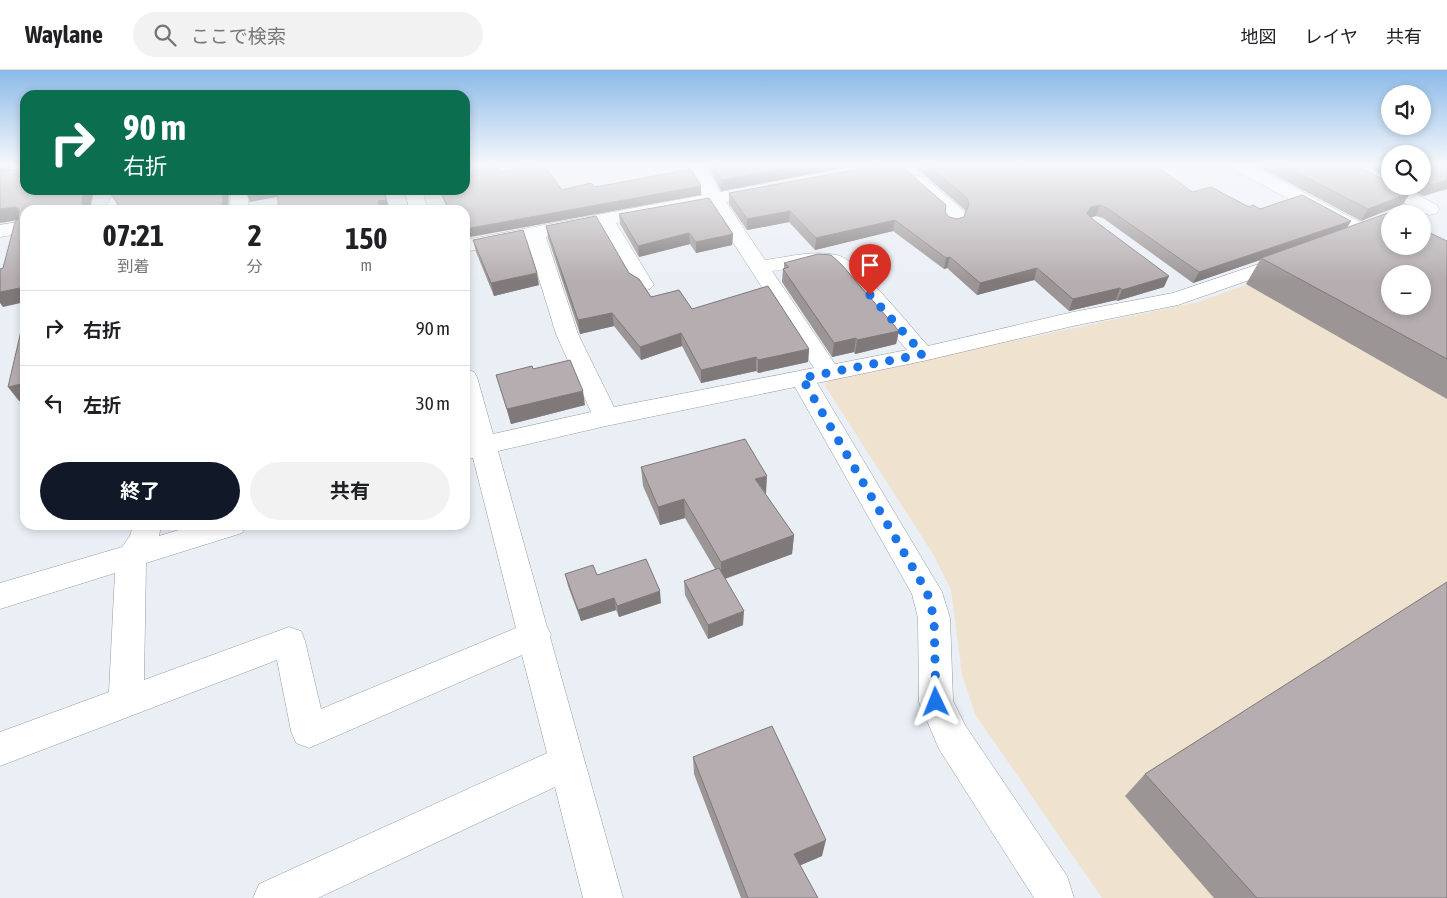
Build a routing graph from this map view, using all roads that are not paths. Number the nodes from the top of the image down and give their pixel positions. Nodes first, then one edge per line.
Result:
1 (686, 204) edge
2 (718, 204) edge
3 (944, 204) edge
4 (1319, 204) edge
5 (605, 220) junction
6 (954, 222) edge
7 (20, 228) edge
8 (0, 231) edge
9 (535, 234) junction
10 (1340, 242) edge
11 (470, 245) edge
12 (1304, 255) edge
13 (760, 267) junction
14 (643, 285) edge
15 (923, 354) junction
16 (815, 375) junction
17 (470, 416) edge
18 (606, 418) junction
19 (474, 448) edge
20 (145, 530) edge
21 (216, 530) edge
22 (131, 557) junction
23 (0, 596) edge
24 (535, 635) junction
25 (126, 702) junction
26 (0, 749) edge
27 (568, 762) junction
28 (273, 898) edge
29 (603, 898) edge
30 (1054, 898) edge

1 - 5 street
2 - 13 street
3 - 6 street
4 - 10 street
5 - 9 street
5 - 14 street
7 - 8 street
9 - 11 street
9 - 18 street
12 - 15 street
13 - 15 street
13 - 16 street
15 - 16 street
16 - 18 street
16 - 30 street
17 - 19 street
18 - 19 street
19 - 24 street
20 - 22 street
21 - 22 street
22 - 23 street
22 - 25 street
24 - 25 street
24 - 27 street
25 - 26 street
27 - 28 street
27 - 29 street

